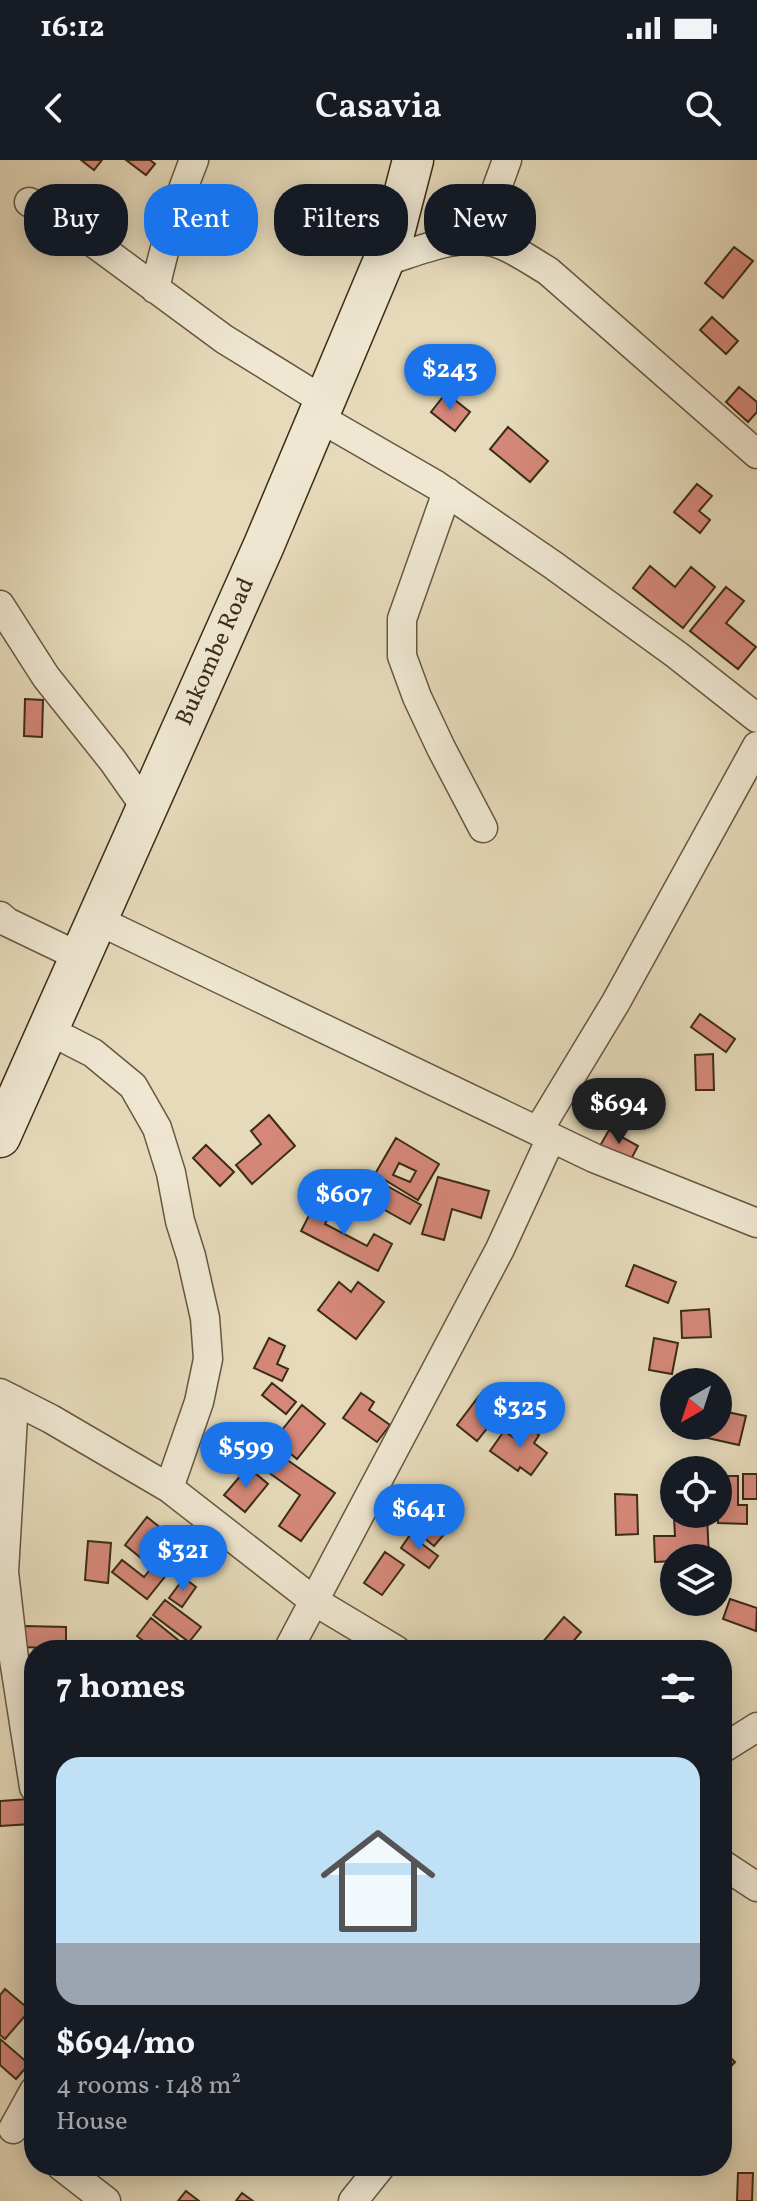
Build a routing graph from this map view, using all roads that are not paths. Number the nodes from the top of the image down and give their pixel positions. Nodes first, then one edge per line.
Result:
1 (194, 160) edge
2 (413, 160) edge
3 (507, 160) edge
4 (498, 184) edge
5 (424, 250) edge
6 (111, 256) edge
7 (522, 256) edge
8 (383, 262) junction
9 (155, 289) junction
10 (321, 409) junction
11 (757, 454) edge
12 (447, 492) junction
13 (0, 605) edge
14 (757, 718) edge
15 (757, 746) edge
16 (146, 808) junction
17 (483, 828) dead end
18 (0, 916) edge
19 (97, 920) junction
20 (80, 957) junction
21 (48, 1030) junction
22 (544, 1134) junction
23 (0, 1137) edge
24 (757, 1223) edge
25 (7, 1397) edge
26 (169, 1488) junction
27 (314, 1601) junction
28 (293, 1640) edge
29 (379, 1640) edge
30 (24, 1723) edge
31 (757, 1727) edge
32 (732, 1743) edge
33 (732, 1871) edge
34 (757, 1887) edge
35 (74, 2176) edge
36 (373, 2176) edge
37 (106, 2201) edge
38 (353, 2201) edge

1 - 9 street
2 - 8 main road, Bukombe Road
3 - 4 street
5 - 8 street
6 - 9 street
7 - 11 street
8 - 10 main road, Bukombe Road
9 - 10 street
10 - 12 street
10 - 16 main road, Bukombe Road
12 - 14 street
12 - 17 street
13 - 16 street
15 - 22 street
16 - 19 main road, Bukombe Road
18 - 20 street
19 - 20 main road, Bukombe Road
19 - 22 street
20 - 21 main road, Bukombe Road
21 - 23 main road, Bukombe Road
21 - 26 street
22 - 24 street
22 - 27 street
25 - 26 street
25 - 30 street
26 - 27 street
27 - 28 street
27 - 29 street
31 - 32 street
33 - 34 street
35 - 37 street
36 - 38 street

